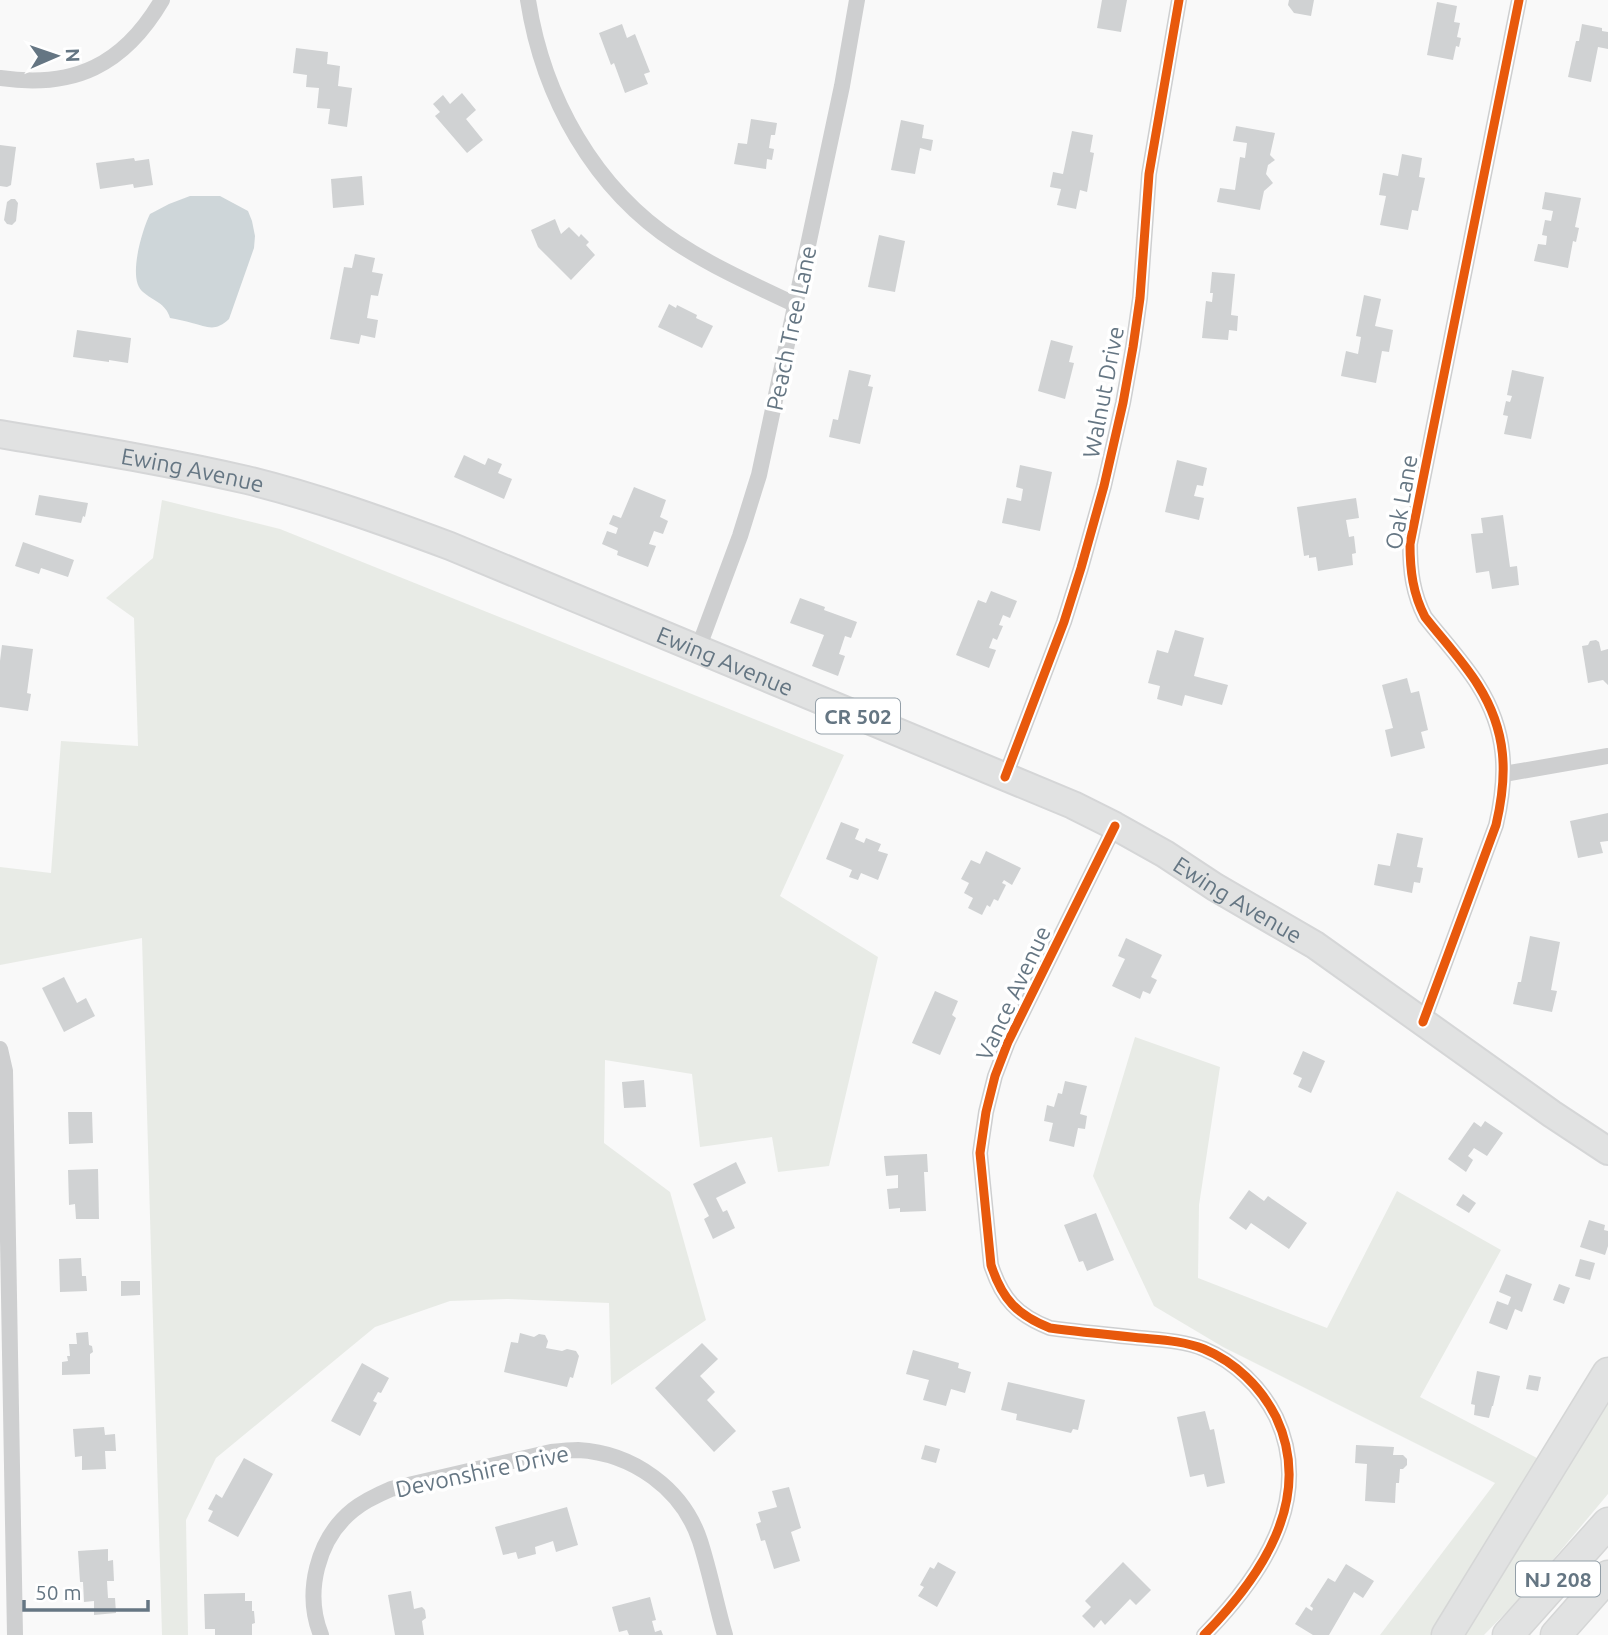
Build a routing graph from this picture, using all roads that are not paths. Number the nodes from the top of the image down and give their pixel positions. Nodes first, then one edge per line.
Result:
1 (162, 0) edge
2 (528, 0) edge
3 (857, 0) edge
4 (1178, 0) edge
5 (1519, 0) edge
6 (0, 78) edge
7 (796, 306) junction
8 (0, 434) edge
9 (698, 649) junction
10 (1608, 756) edge
11 (1504, 774) junction
12 (1005, 777) junction
13 (1115, 826) junction
14 (1423, 1022) junction
15 (0, 1049) edge
16 (1608, 1151) edge
17 (1608, 1373) edge
18 (1608, 1523) edge
19 (1608, 1576) edge
20 (15, 1635) edge
21 (321, 1635) edge
22 (724, 1635) edge
23 (1203, 1635) edge
24 (1447, 1635) edge
25 (1508, 1635) edge
26 (1556, 1635) edge

1 - 6 street
2 - 7 street
3 - 7 street, Peach Tree Lane
4 - 12 street, Walnut Drive
5 - 11 street, Oak Lane
7 - 9 street, Peach Tree Lane
8 - 9 main road, Ewing Avenue / CR 502
9 - 12 main road, Ewing Avenue / CR 502
10 - 11 street
11 - 14 street, Oak Lane
12 - 13 main road, Ewing Avenue / CR 502
13 - 14 main road, Ewing Avenue / CR 502
13 - 23 street, Vance Avenue
14 - 16 main road, Ewing Avenue / CR 502
15 - 20 street
17 - 24 highway
18 - 25 highway, NJ 208
19 - 26 highway, NJ 208
21 - 22 street, Devonshire Drive

